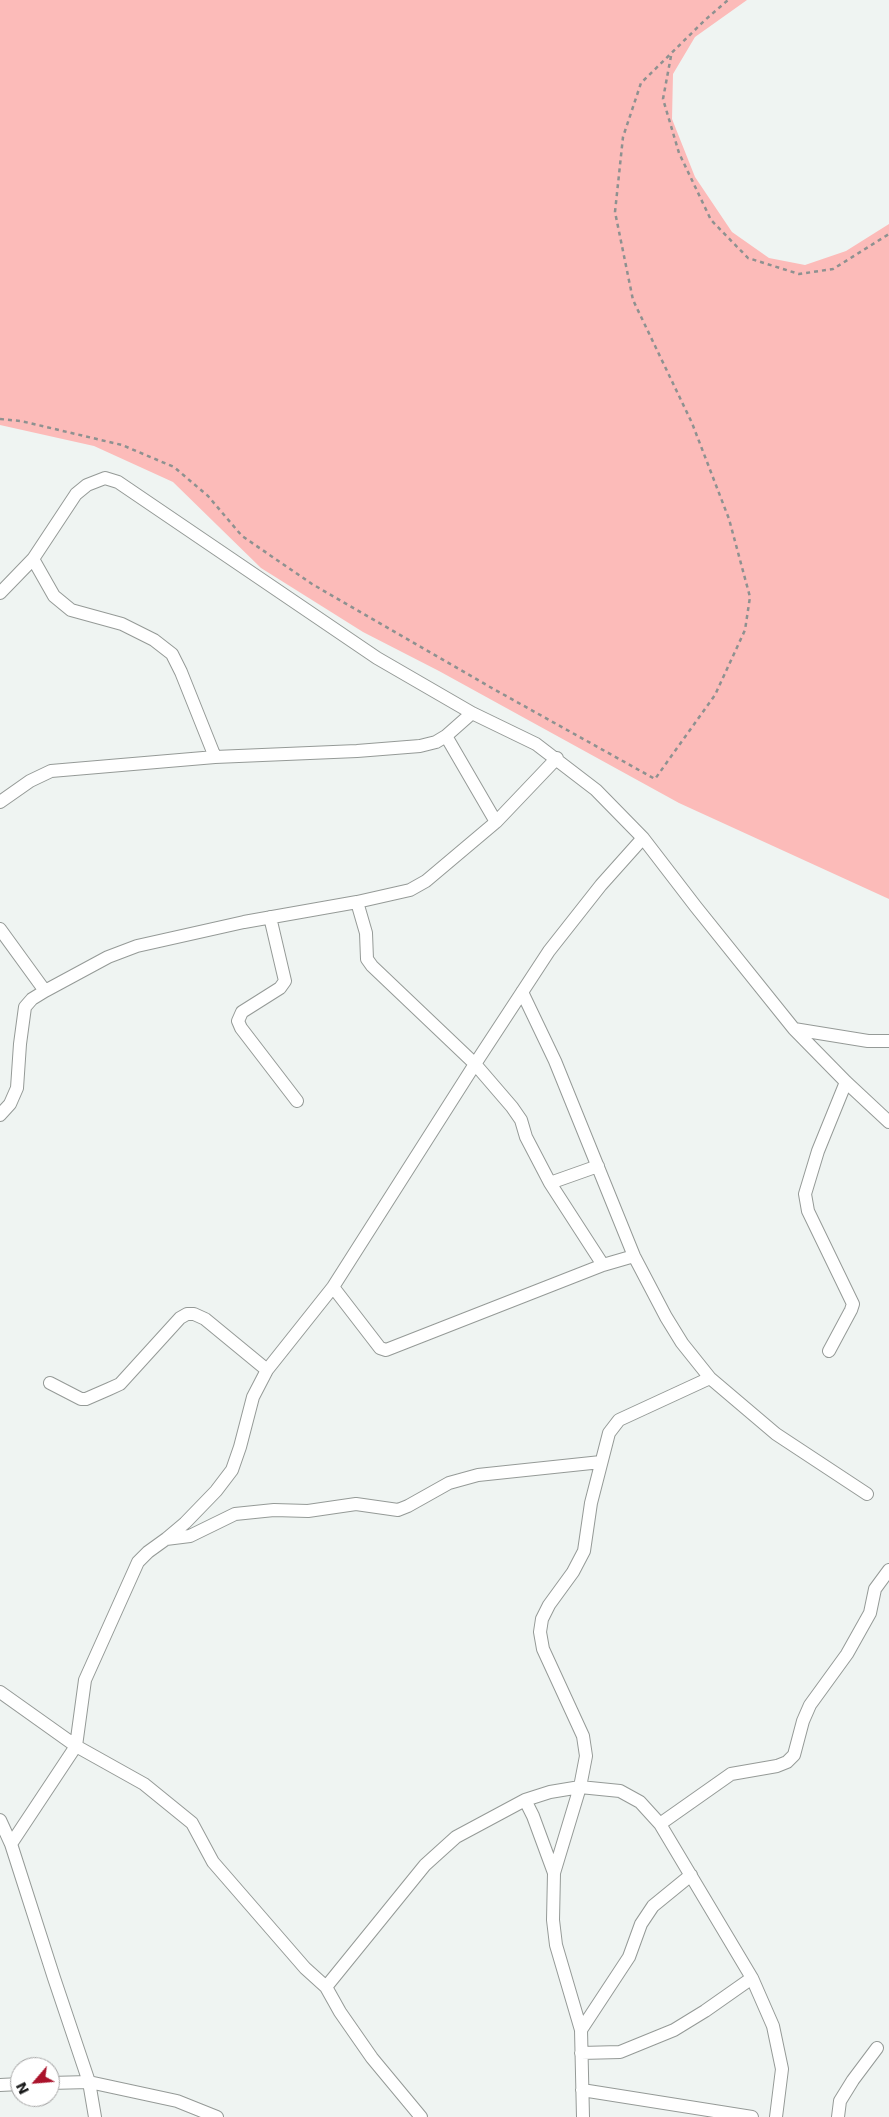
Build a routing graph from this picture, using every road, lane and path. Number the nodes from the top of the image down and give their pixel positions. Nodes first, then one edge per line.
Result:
1 (728, 0) edge
2 (672, 55) junction
3 (889, 234) edge
4 (0, 419) edge
5 (33, 559) junction
6 (0, 593) edge
7 (472, 713) junction
8 (446, 736) junction
9 (215, 757) junction
10 (557, 758) junction
11 (0, 802) edge
12 (496, 822) junction
13 (643, 838) junction
14 (357, 902) junction
15 (270, 917) junction
16 (0, 929) edge
17 (45, 991) junction
18 (522, 992) junction
19 (794, 1030) junction
20 (889, 1041) edge
21 (475, 1064) junction
22 (846, 1082) junction
23 (297, 1101) dead end
24 (0, 1115) edge
25 (889, 1122) edge
26 (598, 1166) junction
27 (550, 1182) junction
28 (634, 1256) junction
29 (603, 1265) junction
30 (333, 1287) junction
31 (829, 1352) dead end
32 (267, 1370) junction
33 (710, 1378) junction
34 (50, 1383) dead end
35 (601, 1462) junction
36 (867, 1494) dead end
37 (166, 1539) junction
38 (889, 1570) edge
39 (0, 1692) edge
40 (76, 1746) junction
41 (580, 1786) junction
42 (525, 1800) junction
43 (0, 1820) edge
44 (660, 1824) junction
45 (12, 1844) junction
46 (554, 1873) junction
47 (691, 1875) junction
48 (752, 1978) junction
49 (326, 1987) junction
50 (581, 2030) junction
51 (877, 2048) dead end
52 (582, 2053) junction
53 (89, 2082) junction
54 (60, 2083) edge
55 (582, 2090) junction
56 (95, 2117) edge
57 (217, 2117) edge
58 (421, 2117) edge
59 (583, 2117) edge
60 (752, 2117) edge
61 (776, 2117) edge
62 (838, 2117) edge

1 - 2 path
2 - 3 path
2 - 4 path
5 - 6 street
5 - 7 street
5 - 9 street
7 - 8 street
7 - 10 street
8 - 9 street
8 - 12 street
9 - 11 street
10 - 12 street
10 - 13 street
12 - 14 street
13 - 18 street
13 - 19 street
14 - 15 street
14 - 21 street
15 - 17 street
15 - 23 street
16 - 17 street
17 - 24 street
18 - 21 street
18 - 26 street
19 - 20 street
19 - 22 street
21 - 27 street
21 - 30 street
22 - 25 street
22 - 31 street
26 - 27 street
26 - 28 street
27 - 29 street
28 - 29 street
28 - 33 street
29 - 30 street
30 - 32 street
32 - 34 street
32 - 37 street
33 - 35 street
33 - 36 street
35 - 37 street
35 - 41 street
37 - 40 street
38 - 44 street
39 - 40 street
40 - 45 street
40 - 49 street
41 - 42 street
41 - 44 street
41 - 46 street
42 - 46 street
42 - 49 street
43 - 45 street
44 - 47 street
45 - 53 street
46 - 50 street
47 - 48 street
47 - 50 street
48 - 52 street
48 - 61 street
49 - 58 street
50 - 52 street
51 - 62 street
52 - 55 street
53 - 54 street
53 - 56 street
53 - 57 street
55 - 59 street
55 - 60 street

